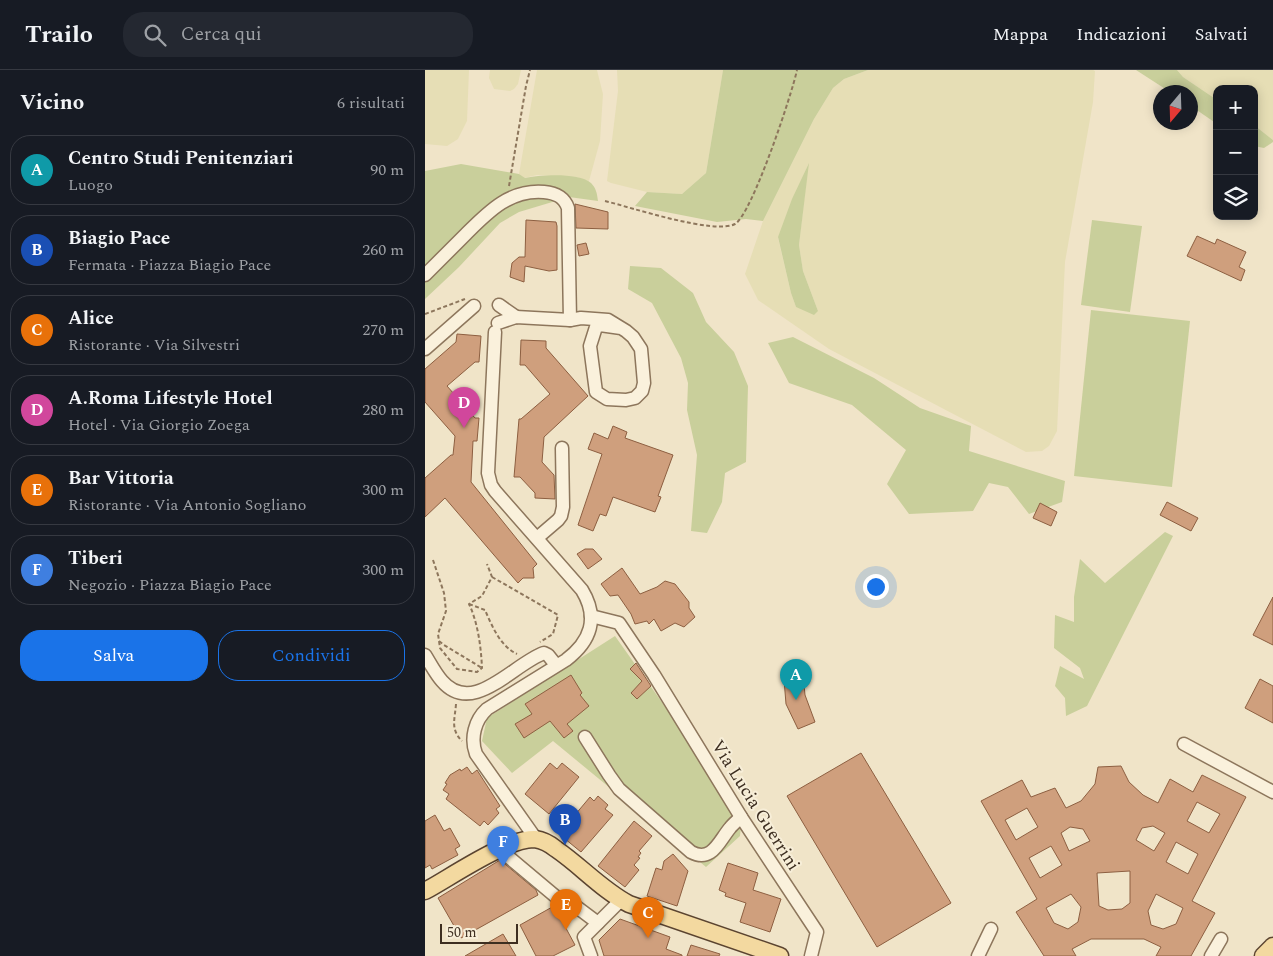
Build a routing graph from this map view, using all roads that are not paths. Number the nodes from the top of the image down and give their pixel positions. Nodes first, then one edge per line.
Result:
1 (425, 275) edge
2 (471, 302) road end
3 (499, 305) dead end
4 (516, 317) junction
5 (570, 320) junction
6 (621, 328) junction
7 (590, 346) junction
8 (425, 349) edge
9 (562, 448) dead end
10 (537, 538) junction
11 (591, 616) junction
12 (425, 654) edge
13 (556, 666) junction
14 (585, 737) dead end
15 (1185, 744) dead end
16 (1273, 792) edge
17 (741, 817) junction
18 (537, 840) junction
19 (499, 849) junction
20 (425, 891) edge
21 (621, 900) junction
22 (598, 923) junction
23 (991, 929) dead end
24 (1221, 939) dead end
25 (1273, 946) edge
26 (591, 956) edge
27 (780, 956) edge
28 (811, 956) edge
29 (979, 956) edge
30 (1211, 956) edge
31 (1263, 956) edge

1 - 5 street
2 - 8 street
3 - 4 street
4 - 5 street
4 - 10 street
5 - 6 street
5 - 7 street
6 - 7 street
6 - 7 street
9 - 10 street
10 - 11 street
11 - 13 street
11 - 17 street, Via Lucia Guerrini
12 - 13 street
13 - 18 street
14 - 17 street
15 - 16 street
17 - 28 street, Via Lucia Guerrini
18 - 19 main road
18 - 21 main road
19 - 20 main road
19 - 22 street
21 - 22 street
21 - 27 main road
22 - 26 street
23 - 29 street
24 - 30 street
25 - 31 main road

